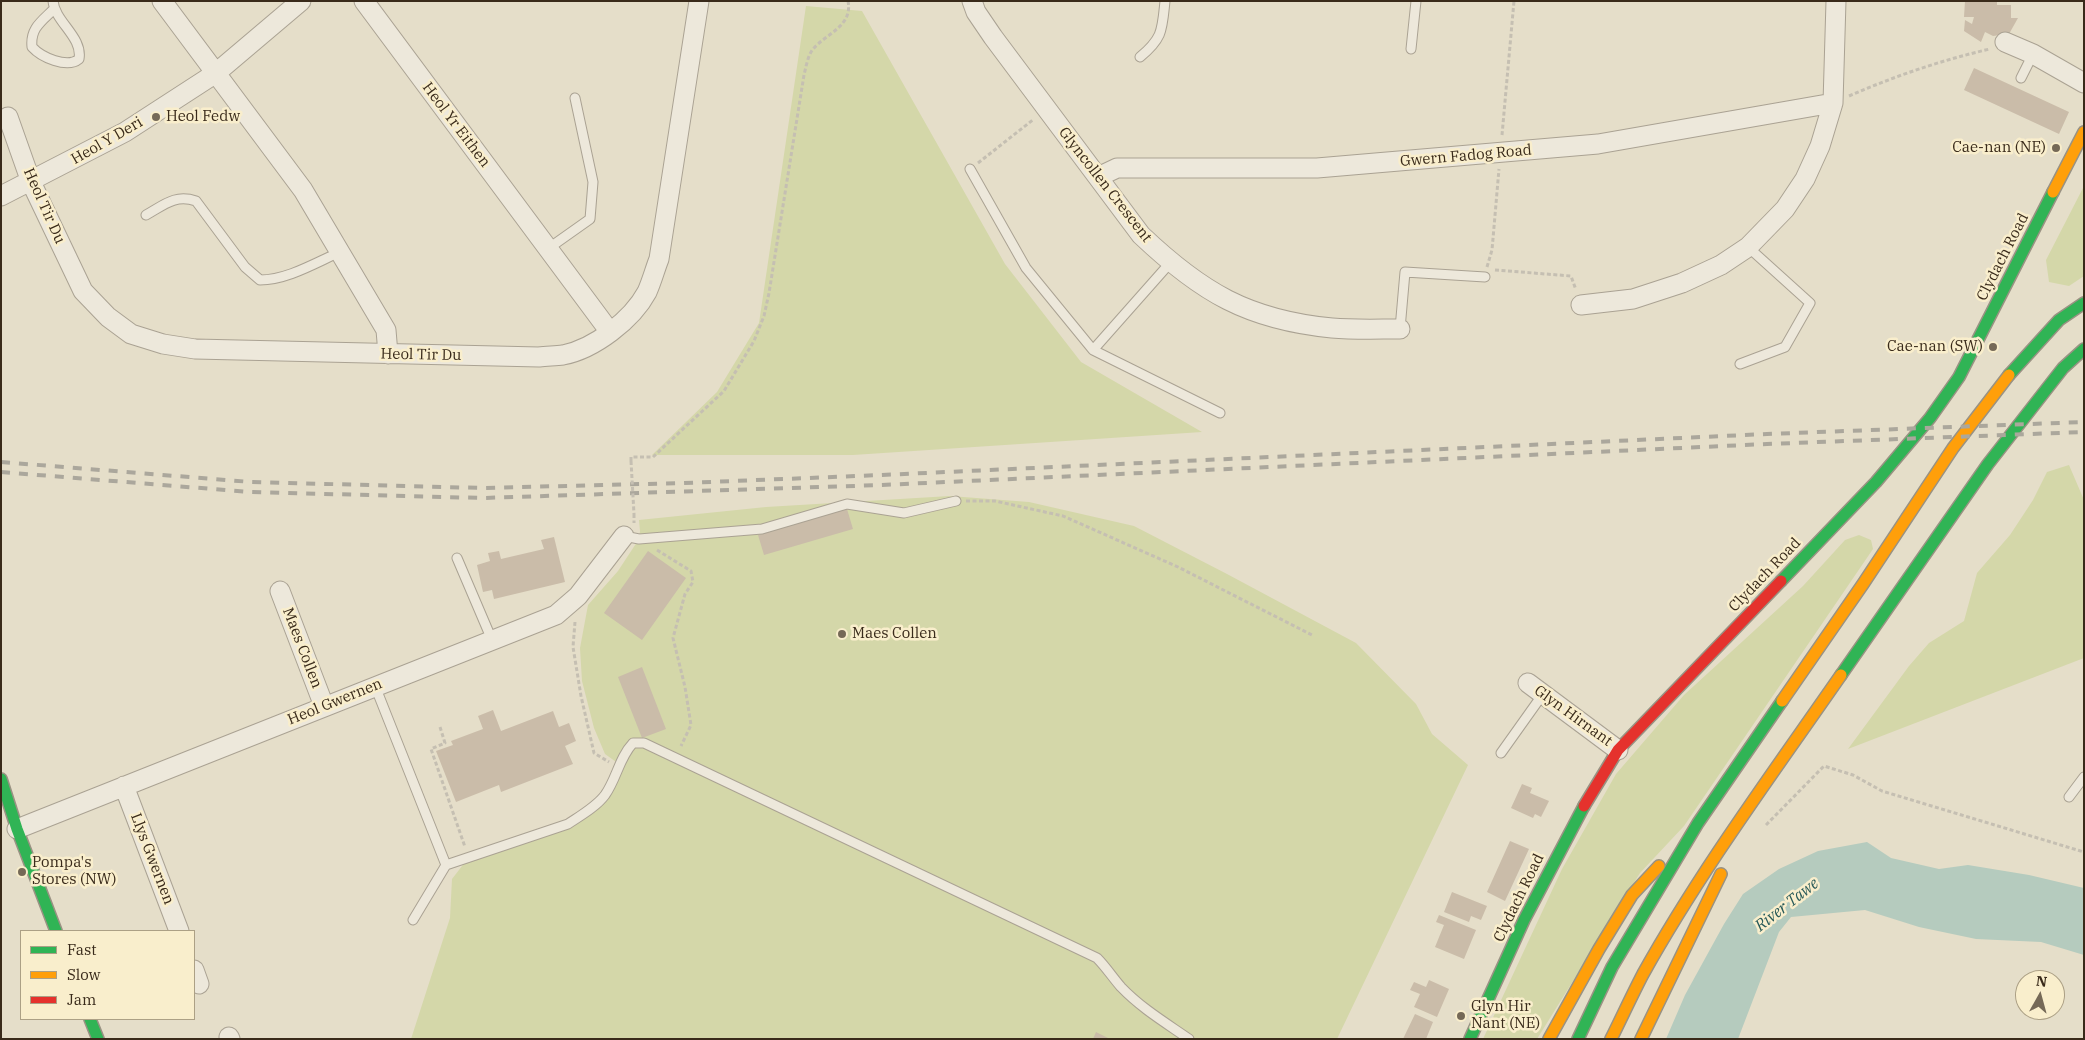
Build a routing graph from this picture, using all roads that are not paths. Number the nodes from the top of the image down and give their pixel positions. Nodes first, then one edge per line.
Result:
1 (162, 1) edge
2 (301, 1) edge
3 (364, 1) edge
4 (699, 1) edge
5 (972, 1) edge
6 (1165, 1) edge
7 (1416, 1) edge
8 (1836, 1) edge
9 (54, 5) edge
10 (2009, 44) road end
11 (1411, 48) dead end
12 (2033, 54) junction
13 (1140, 58) dead end
14 (216, 73) junction
15 (2021, 78) dead end
16 (2084, 83) edge
17 (575, 98) dead end
18 (1833, 103) junction
19 (8, 117) dead end
20 (2084, 132) edge
21 (970, 169) road end
22 (1098, 177) junction
23 (31, 182) junction
24 (1, 196) edge
25 (146, 215) dead end
26 (1748, 247) junction
27 (548, 248) junction
28 (340, 252) junction
29 (1170, 263) junction
30 (1485, 277) road end
31 (2084, 303) edge
32 (1581, 305) road end
33 (1400, 329) joint
34 (610, 332) junction
35 (2084, 349) edge
36 (1093, 350) junction
37 (388, 354) junction
38 (1740, 364) dead end
39 (1220, 413) dead end
40 (956, 501) road end
41 (632, 538) joint
42 (457, 558) dead end
43 (280, 591) dead end
44 (492, 640) junction
45 (375, 686) junction
46 (1535, 689) joint
47 (324, 706) junction
48 (1618, 750) junction
49 (1501, 753) dead end
50 (2084, 777) edge
51 (1, 779) edge
52 (1764, 785) junction
53 (124, 786) junction
54 (2068, 796) dead end
55 (1698, 823) junction
56 (17, 829) junction
57 (446, 865) junction
58 (413, 920) dead end
59 (56, 930) edge
60 (179, 930) edge
61 (90, 1020) edge
62 (98, 1039) edge
63 (1189, 1039) edge
64 (1470, 1039) edge
65 (1549, 1039) edge
66 (1578, 1039) edge
67 (1611, 1039) edge
68 (1642, 1039) edge

1 - 14 street
2 - 14 street, Heol Y Deri
3 - 27 street, Heol Yr Eithen
4 - 34 street, Heol Tir Du
5 - 22 street, Glyncollen Crescent
6 - 13 lane
7 - 11 lane
8 - 18 street
9 - 9 lane
10 - 12 street
12 - 15 lane
12 - 16 street
14 - 23 street, Heol Y Deri
14 - 28 street
17 - 27 lane
18 - 22 street, Gwern Fadog Road
18 - 26 street
19 - 23 street, Heol Tir Du
20 - 48 main road, Clydach Road
21 - 36 lane
22 - 29 street, Glyncollen Crescent
23 - 24 street, Heol Y Deri
23 - 37 street, Heol Tir Du
25 - 28 lane
26 - 32 street
26 - 38 lane
27 - 34 street, Heol Yr Eithen
28 - 37 street
29 - 33 street, Glyncollen Crescent
29 - 36 lane
30 - 33 lane
31 - 55 main road
34 - 37 street, Heol Tir Du
35 - 52 main road
36 - 39 lane
40 - 41 lane
41 - 44 street, Heol Gwernen
42 - 44 lane
43 - 47 street, Maes Collen
44 - 45 street, Heol Gwernen
45 - 47 street, Heol Gwernen
45 - 57 lane
46 - 48 street, Glyn Hirnant
46 - 49 lane
47 - 53 street, Heol Gwernen
48 - 64 main road, Clydach Road
50 - 54 lane
51 - 56 main road
52 - 67 main road
52 - 68 main road
53 - 56 street, Heol Gwernen
53 - 60 street, Llys Gwernen
55 - 65 main road
55 - 66 main road
56 - 59 main road
57 - 58 lane
57 - 63 lane
61 - 62 main road

